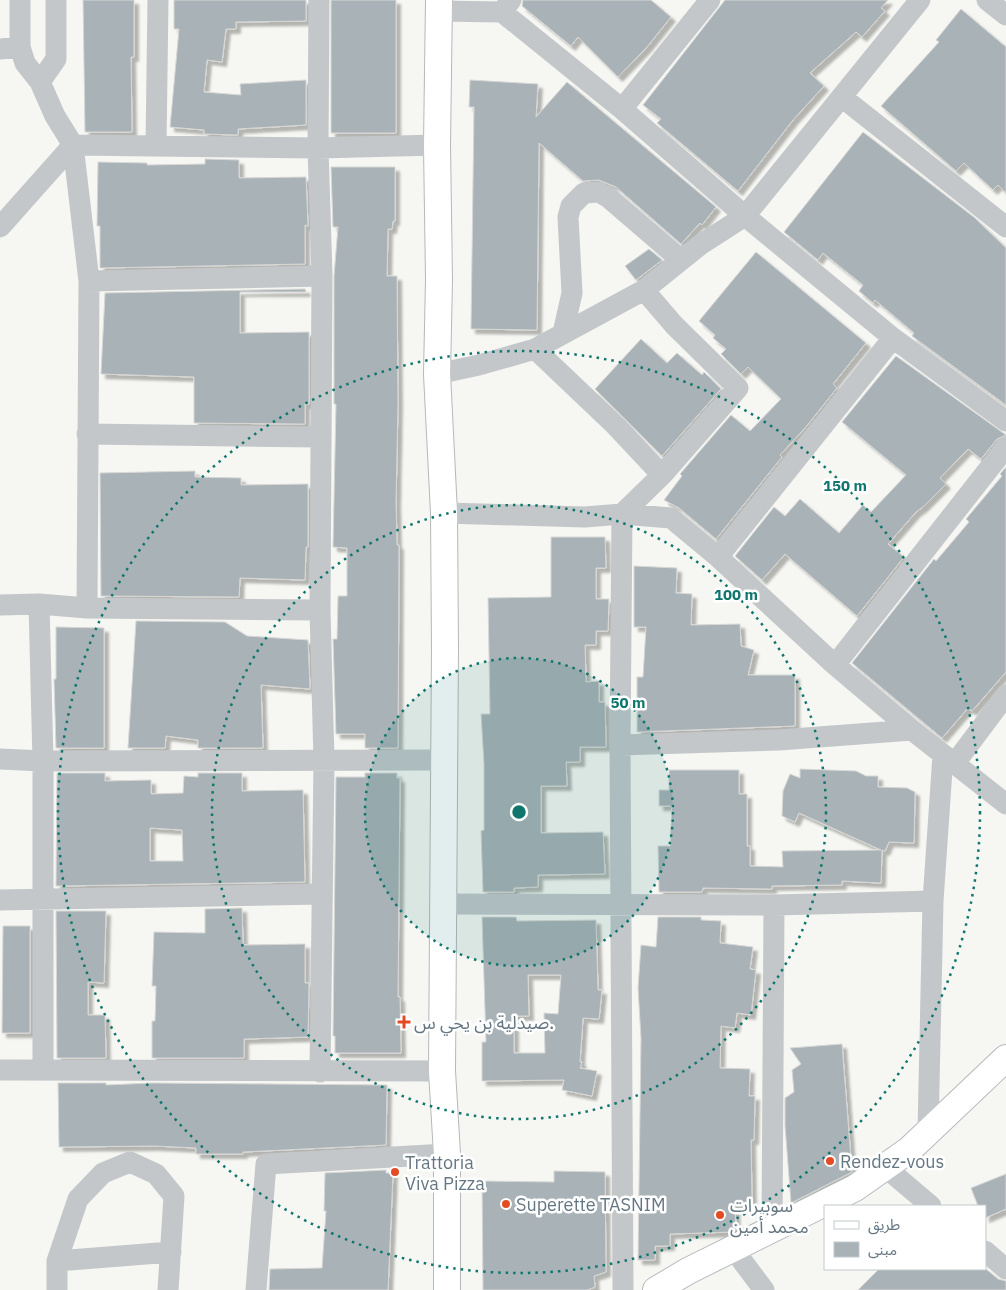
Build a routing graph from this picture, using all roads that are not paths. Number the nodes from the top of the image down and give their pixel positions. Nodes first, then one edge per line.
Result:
1 (20, 0) edge
2 (56, 0) edge
3 (158, 0) edge
4 (319, 0) edge
5 (710, 0) edge
6 (920, 0) edge
7 (987, 0) edge
8 (439, 6) edge
9 (506, 6) edge
10 (1006, 15) edge
11 (10, 48) edge
12 (40, 82) junction
13 (843, 98) junction
14 (622, 109) junction
15 (73, 145) junction
16 (437, 145) junction
17 (156, 146) junction
18 (318, 148) junction
19 (746, 216) junction
20 (0, 227) edge
21 (1006, 227) edge
22 (681, 260) junction
23 (322, 276) junction
24 (88, 281) junction
25 (644, 290) junction
26 (563, 333) junction
27 (893, 338) junction
28 (535, 349) junction
29 (437, 374) junction
30 (1006, 420) edge
31 (88, 434) junction
32 (320, 437) junction
33 (1006, 447) edge
34 (662, 475) junction
35 (444, 513) junction
36 (622, 514) junction
37 (718, 557) junction
38 (39, 604) junction
39 (0, 605) edge
40 (87, 608) junction
41 (320, 610) junction
42 (834, 665) junction
43 (1006, 695) edge
44 (912, 730) junction
45 (620, 745) junction
46 (0, 759) edge
47 (949, 759) junction
48 (324, 760) junction
49 (444, 760) junction
50 (43, 761) junction
51 (1006, 804) edge
52 (322, 894) junction
53 (43, 898) junction
54 (0, 900) edge
55 (933, 901) junction
56 (444, 904) junction
57 (620, 904) junction
58 (774, 905) junction
59 (1006, 1058) edge
60 (0, 1070) edge
61 (43, 1070) junction
62 (442, 1071) junction
63 (320, 1072) junction
64 (928, 1132) junction
65 (447, 1154) junction
66 (885, 1167) junction
67 (930, 1205) edge
68 (772, 1228) junction
69 (734, 1250) junction
70 (171, 1252) junction
71 (986, 1252) edge
72 (57, 1261) junction
73 (1006, 1269) edge
74 (57, 1290) edge
75 (168, 1290) edge
76 (256, 1290) edge
77 (447, 1290) edge
78 (623, 1290) edge
79 (656, 1290) edge
80 (764, 1290) edge

1 - 11 street
2 - 12 street
3 - 17 street
4 - 18 street
5 - 14 street
6 - 13 street
7 - 10 street
8 - 9 street
8 - 16 main road
9 - 14 street
11 - 12 street
12 - 15 street
13 - 19 street
13 - 21 street
14 - 19 street
15 - 17 street
15 - 20 street
15 - 24 street
16 - 18 street
16 - 29 main road
17 - 18 street
18 - 23 street
19 - 22 street
19 - 27 street
22 - 25 street
22 - 26 street
23 - 24 street
23 - 32 street
24 - 31 street
25 - 26 street
25 - 34 street
26 - 28 street
27 - 30 street
27 - 37 street
28 - 29 street
28 - 34 street
29 - 35 main road
31 - 32 street
31 - 40 street
32 - 41 street
33 - 42 street
34 - 36 street
35 - 36 street
35 - 49 main road
36 - 37 street
36 - 45 street
37 - 42 street
38 - 39 street
38 - 40 street
38 - 50 street
40 - 41 street
41 - 48 street
42 - 44 street
43 - 47 street
44 - 45 street
44 - 47 street
45 - 57 street
46 - 50 street
47 - 51 street
47 - 55 street
48 - 49 street
48 - 50 street
48 - 52 street
49 - 56 main road
50 - 53 street
52 - 53 street
52 - 63 street
53 - 54 street
53 - 61 street
55 - 58 street
55 - 64 street
56 - 57 street
56 - 62 main road
57 - 58 street
57 - 78 street
58 - 68 street
59 - 64 main road
60 - 61 street
61 - 63 street
62 - 63 street
62 - 65 main road
64 - 66 main road
65 - 76 street
65 - 77 main road
66 - 67 street
66 - 68 main road
68 - 69 main road
69 - 79 main road
69 - 80 street
70 - 72 street
70 - 72 street
70 - 75 street
71 - 73 street
72 - 74 street

